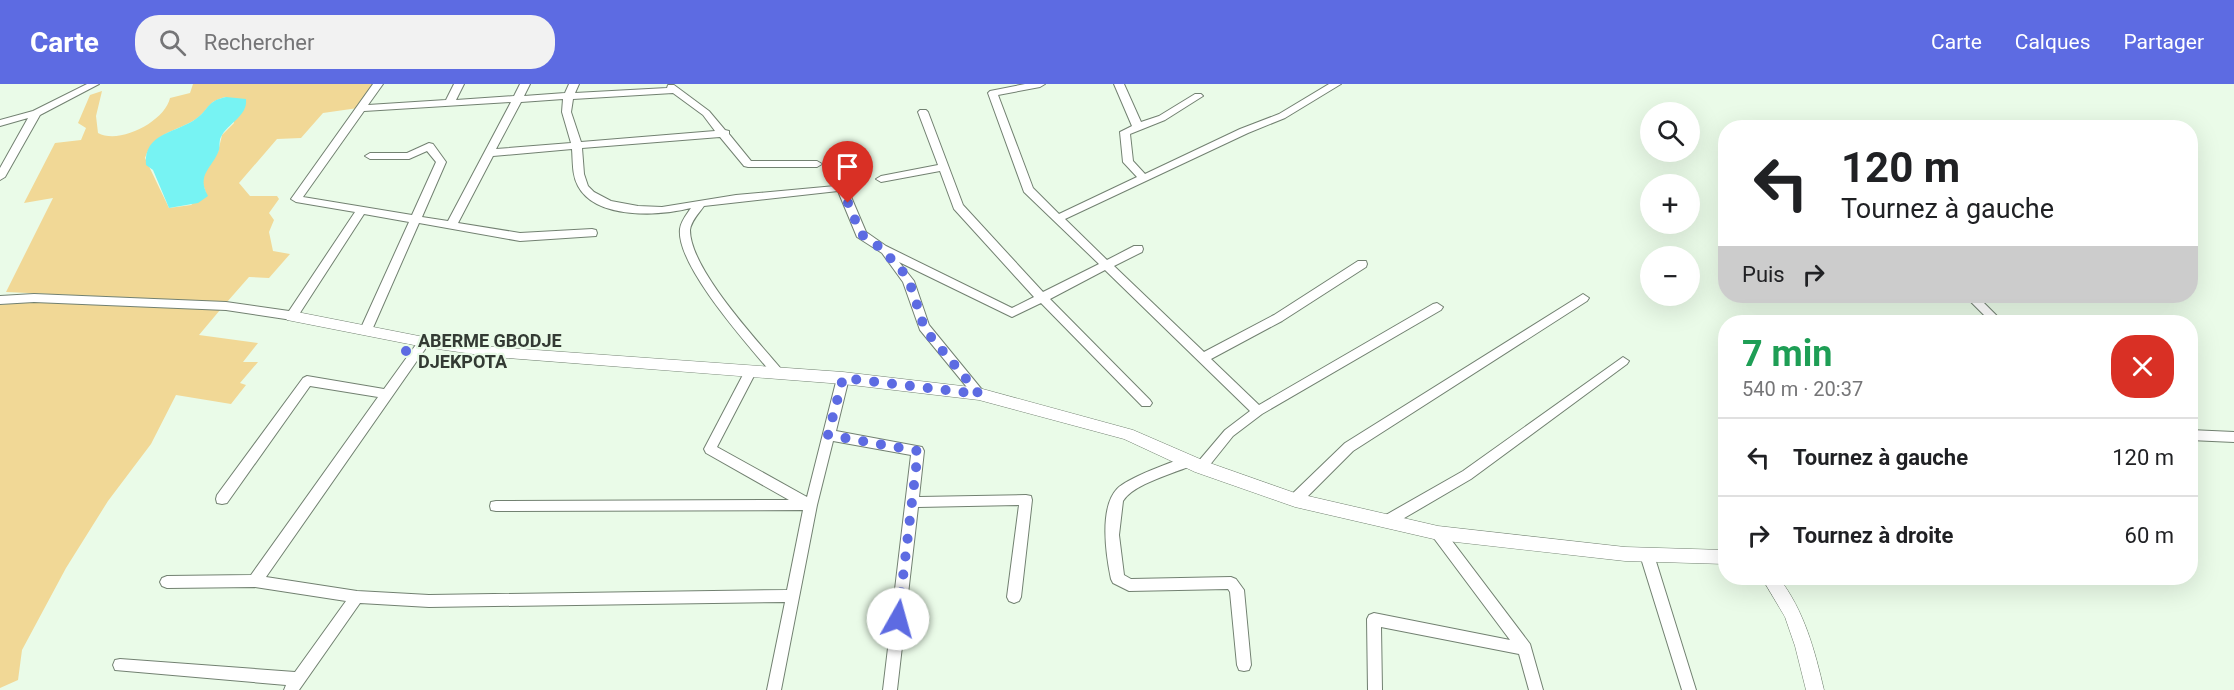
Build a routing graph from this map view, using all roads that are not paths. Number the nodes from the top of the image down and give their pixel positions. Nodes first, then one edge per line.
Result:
1 (94, 84) edge
2 (378, 84) edge
3 (459, 84) edge
4 (525, 84) edge
5 (574, 84) edge
6 (1040, 84) edge
7 (1119, 84) edge
8 (1336, 84) edge
9 (672, 87) edge
10 (1198, 96) dead end
11 (568, 98) junction
12 (516, 101) junction
13 (449, 103) junction
14 (363, 108) junction
15 (922, 112) dead end
16 (36, 113) junction
17 (0, 123) edge
18 (1138, 127) junction
19 (725, 133) junction
20 (577, 146) junction
21 (489, 153) junction
22 (370, 156) dead end
23 (817, 165) dead end
24 (943, 167) junction
25 (2, 170) edge
26 (881, 178) dead end
27 (1143, 178) junction
28 (701, 203) junction
29 (361, 211) junction
30 (416, 217) junction
31 (1057, 219) junction
32 (451, 226) junction
33 (592, 233) dead end
34 (882, 249) junction
35 (1138, 249) dead end
36 (1362, 264) dead end
37 (1106, 265) junction
38 (1042, 298) junction
39 (1583, 298) dead end
40 (0, 300) edge
41 (1978, 303) edge
42 (1437, 306) dead end
43 (1990, 315) edge
44 (292, 316) junction
45 (366, 330) junction
46 (424, 342) junction
47 (1202, 358) junction
48 (1623, 362) dead end
49 (750, 372) junction
50 (778, 374) junction
51 (843, 378) junction
52 (385, 394) junction
53 (979, 394) junction
54 (1146, 403) dead end
55 (1258, 411) junction
56 (828, 435) junction
57 (2198, 435) edge
58 (2234, 437) edge
59 (1195, 464) junction
60 (222, 499) dead end
61 (1295, 500) junction
62 (912, 502) junction
63 (811, 505) junction
64 (496, 506) dead end
65 (1389, 520) junction
66 (1438, 533) junction
67 (1647, 555) junction
68 (1718, 557) edge
69 (255, 581) junction
70 (167, 582) dead end
71 (1774, 585) edge
72 (793, 596) junction
73 (357, 597) junction
74 (1014, 597) dead end
75 (1525, 649) junction
76 (120, 665) dead end
77 (1244, 665) dead end
78 (295, 684) edge
79 (774, 690) edge
80 (890, 690) edge
81 (1376, 690) edge
82 (1536, 690) edge
83 (1689, 690) edge
84 (1815, 690) edge

1 - 16 street
2 - 14 street
3 - 13 street
4 - 12 street
5 - 11 street
6 - 31 street
7 - 18 street
8 - 27 street
9 - 11 street
9 - 19 street
10 - 18 street
11 - 12 street
11 - 20 street
12 - 13 street
12 - 21 street
13 - 14 street
14 - 29 street
15 - 24 street
16 - 17 street
16 - 25 street
18 - 27 street
19 - 20 street
19 - 23 street
20 - 21 street
20 - 28 street
21 - 32 street
22 - 30 street
24 - 26 street
24 - 38 street
27 - 31 street
28 - 34 street
28 - 50 street
29 - 30 street
29 - 44 street
30 - 32 street
30 - 45 street
31 - 37 street
32 - 33 street
34 - 38 street
34 - 53 street
35 - 37 street
36 - 47 street
37 - 38 street
37 - 47 street
38 - 54 street
39 - 61 street
40 - 44 street
41 - 43 street
42 - 55 street
44 - 45 street
45 - 46 street
46 - 49 street
46 - 52 street
47 - 55 street
48 - 65 street
49 - 50 street
49 - 63 street
50 - 51 street
51 - 53 street
51 - 56 street
52 - 60 street
52 - 69 street
53 - 59 street
55 - 59 street
56 - 62 street
56 - 63 street
57 - 58 street
59 - 61 street
59 - 77 street
61 - 65 street
62 - 74 street
62 - 80 street
63 - 64 street
63 - 72 street
65 - 66 street
66 - 67 street
66 - 75 street
67 - 68 street
67 - 83 street
69 - 70 street
69 - 73 street
71 - 84 street
72 - 73 street
72 - 79 street
73 - 78 street
75 - 81 street
75 - 82 street
76 - 78 street

